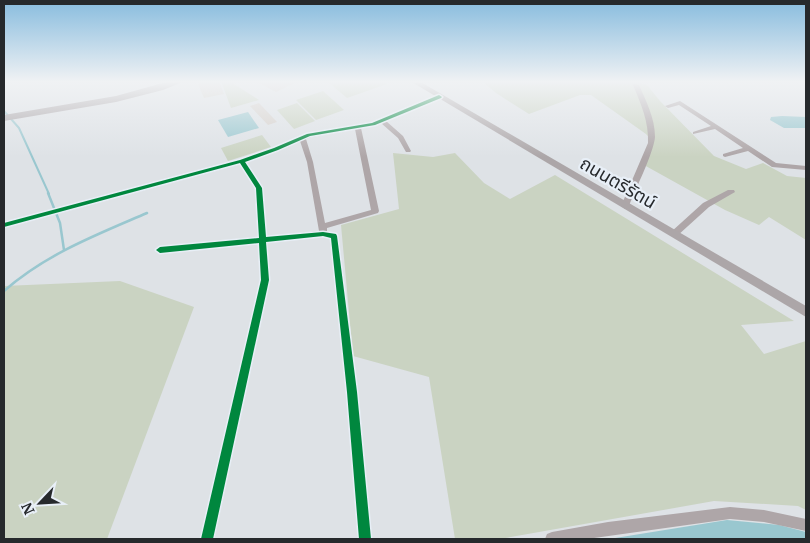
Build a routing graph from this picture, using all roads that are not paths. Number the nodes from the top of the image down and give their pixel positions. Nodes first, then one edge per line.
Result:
1 (38, 106) edge
2 (63, 106) edge
3 (416, 106) edge
4 (456, 106) edge
5 (645, 106) edge
6 (685, 106) edge
7 (12, 111) edge
8 (4, 118) edge
9 (382, 120) junction
10 (358, 127) junction
11 (716, 127) junction
12 (695, 133) dead end
13 (302, 138) junction
14 (749, 148) junction
15 (408, 151) dead end
16 (725, 154) dead end
17 (242, 161) junction
18 (806, 168) edge
19 (731, 192) dead end
20 (625, 206) junction
21 (4, 224) edge
22 (322, 230) junction
23 (674, 234) junction
24 (262, 241) junction
25 (160, 250) dead end
26 (806, 312) edge
27 (806, 525) edge
28 (206, 539) edge
29 (364, 539) edge
30 (552, 539) edge

1 - 7 highway
2 - 7 highway
3 - 9 street
4 - 20 main road, ถนนตรีรัตน์
5 - 20 street
6 - 11 street
7 - 8 highway
9 - 10 street
9 - 15 street
10 - 13 street
10 - 22 street
11 - 12 street
11 - 14 street
13 - 17 street
13 - 22 street
14 - 16 street
14 - 18 street
17 - 21 street
17 - 24 street
19 - 23 street
20 - 23 main road, ถนนตรีรัตน์
22 - 24 street
22 - 29 street
23 - 26 main road, ถนนตรีรัตน์
24 - 25 street
24 - 28 street
27 - 30 street

